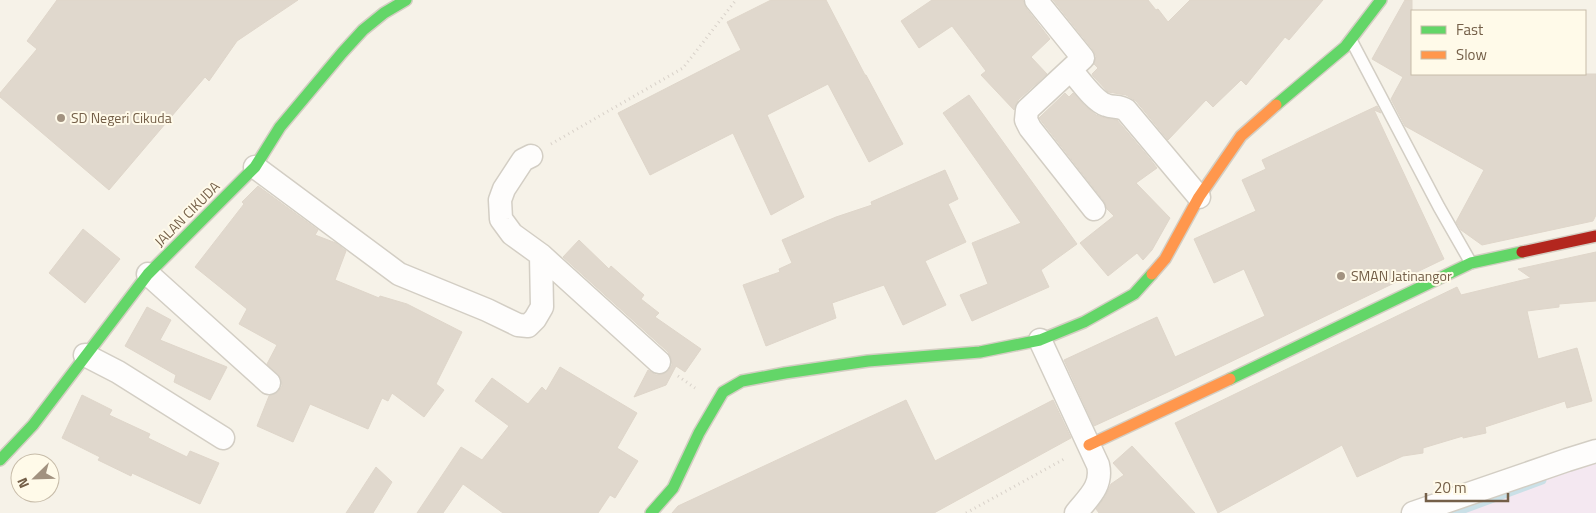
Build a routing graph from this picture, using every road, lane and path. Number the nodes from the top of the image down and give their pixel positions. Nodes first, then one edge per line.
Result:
1 (406, 0) edge
2 (736, 0) edge
3 (1036, 0) edge
4 (1381, 0) edge
5 (1350, 39) junction
6 (1071, 70) junction
7 (531, 156) joint
8 (254, 167) junction
9 (1199, 197) junction
10 (1094, 209) dead end
11 (1596, 236) edge
12 (541, 255) junction
13 (1471, 263) junction
14 (148, 274) junction
15 (1040, 340) junction
16 (85, 355) junction
17 (659, 362) joint
18 (269, 384) dead end
19 (716, 404) junction
20 (223, 438) dead end
21 (1089, 445) junction
22 (1596, 451) edge
23 (0, 460) edge
24 (651, 513) edge
25 (966, 513) edge
26 (1076, 513) edge
27 (1413, 513) edge

1 - 8 street, JALAN CIKUDA
2 - 7 path
3 - 6 street
4 - 5 street
5 - 9 street
5 - 13 lane
6 - 9 street
6 - 10 street
7 - 12 street
8 - 12 street
8 - 14 street, JALAN CIKUDA
9 - 15 street
11 - 13 street
12 - 17 street
13 - 21 street
14 - 16 street, JALAN CIKUDA
14 - 18 street
15 - 19 street
15 - 21 street
16 - 20 street
16 - 23 street, JALAN CIKUDA
17 - 19 path
19 - 24 street
21 - 25 path
21 - 26 street
22 - 27 street

